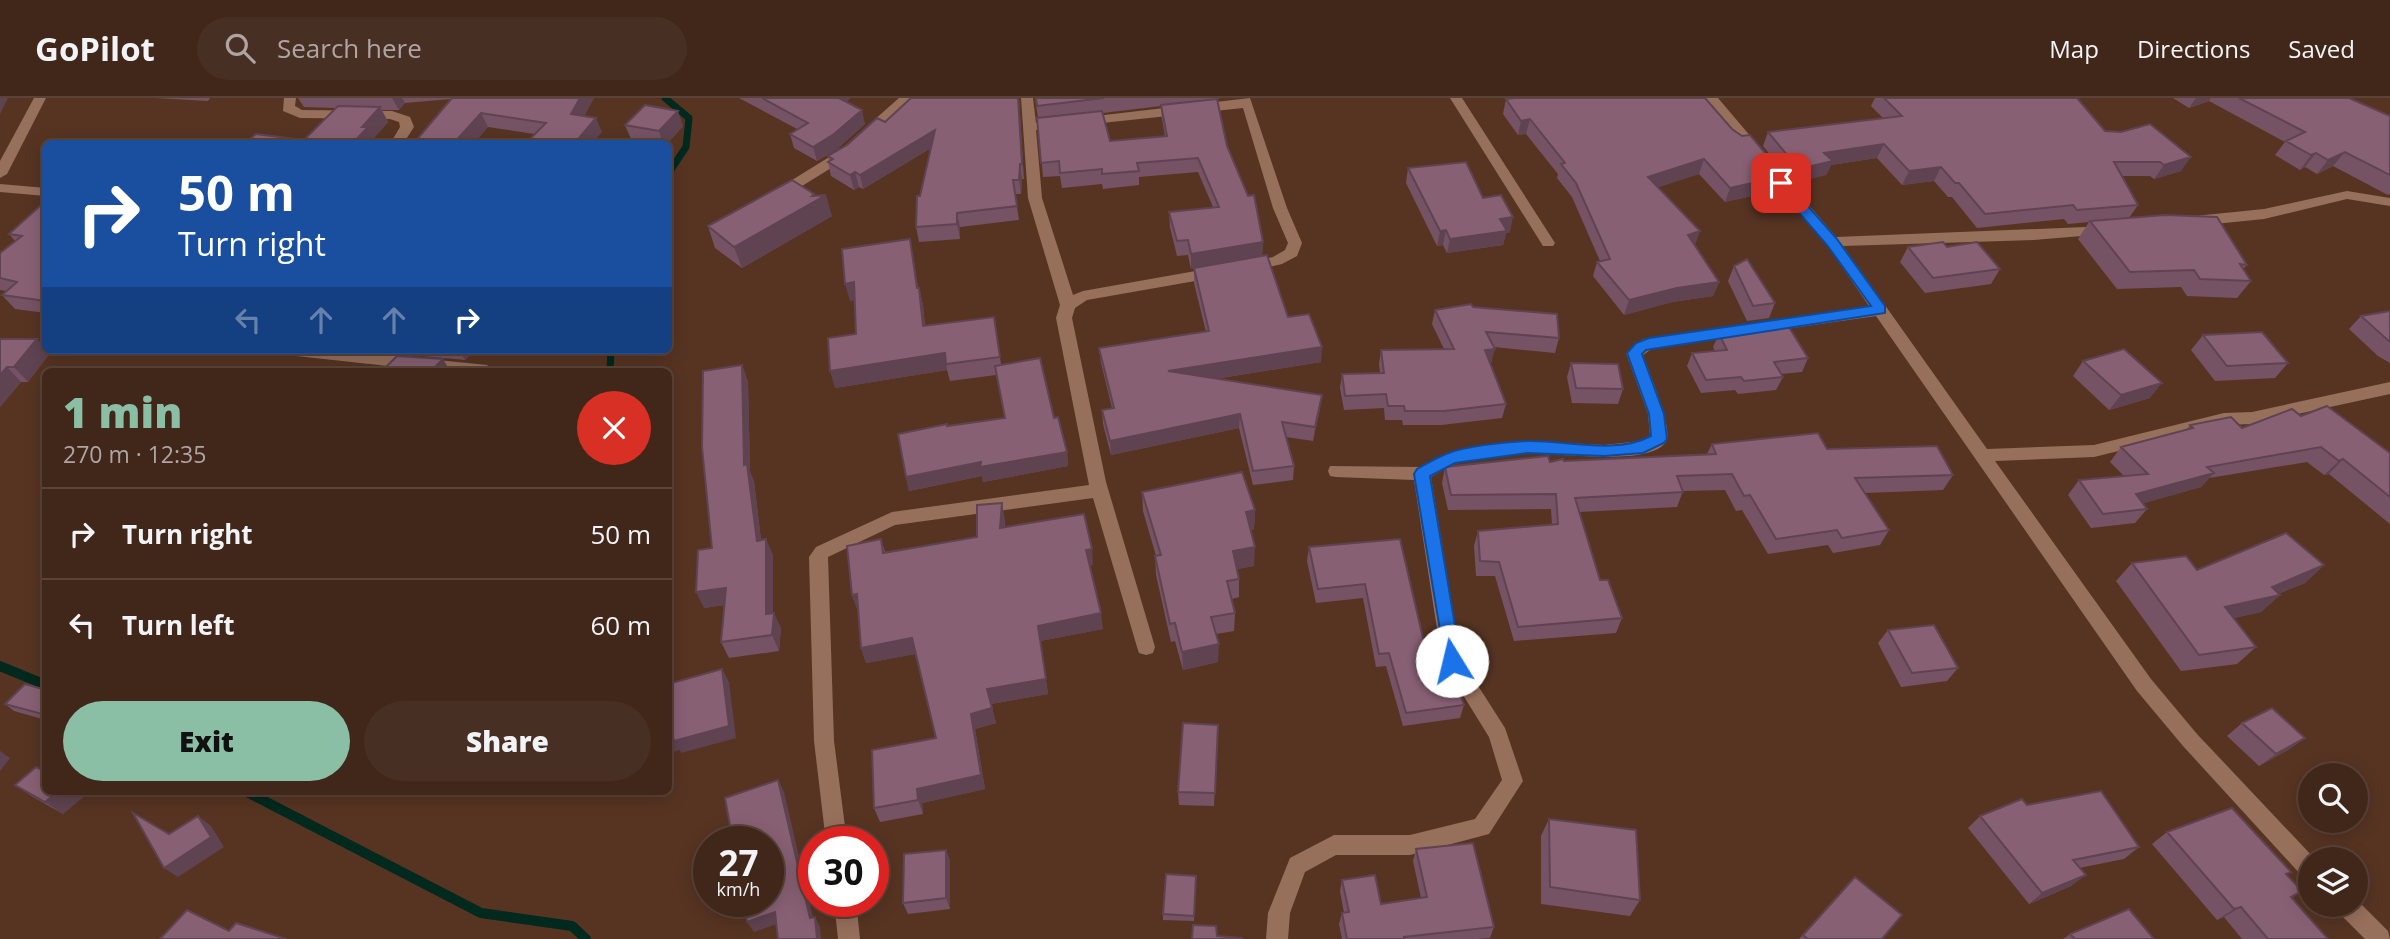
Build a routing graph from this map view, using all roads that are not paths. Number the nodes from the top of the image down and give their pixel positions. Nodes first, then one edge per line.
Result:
1 (40, 98) edge
2 (290, 98) edge
3 (907, 98) edge
4 (1027, 98) edge
5 (1456, 98) edge
6 (1711, 98) edge
7 (1246, 101) edge
8 (1031, 127) junction
9 (399, 140) edge
10 (0, 174) edge
11 (0, 188) edge
12 (42, 192) edge
13 (774, 197) edge
14 (2390, 202) edge
15 (2183, 222) edge
16 (2116, 228) edge
17 (1832, 242) junction
18 (1548, 243) dead end
19 (1068, 305) junction
20 (1880, 310) junction
21 (326, 354) edge
22 (459, 368) edge
23 (2390, 388) edge
24 (1982, 455) junction
25 (1336, 471) dead end
26 (1422, 474) junction
27 (1100, 490) junction
28 (1146, 647) dead end
29 (835, 826) edge
30 (2298, 856) edge
31 (847, 917) edge
32 (2356, 917) edge
33 (2372, 937) edge
34 (849, 939) edge
35 (1277, 939) edge

1 - 10 street
2 - 9 street
3 - 13 street
4 - 8 street
5 - 18 street
6 - 17 street
7 - 8 street
7 - 19 street
8 - 19 street
11 - 12 street
14 - 15 street
16 - 17 street
17 - 20 street
19 - 27 street
20 - 24 street
20 - 26 street
21 - 22 street
23 - 24 street
24 - 30 street
25 - 26 street
26 - 35 street
27 - 28 street
27 - 29 street
31 - 34 street
32 - 33 street

